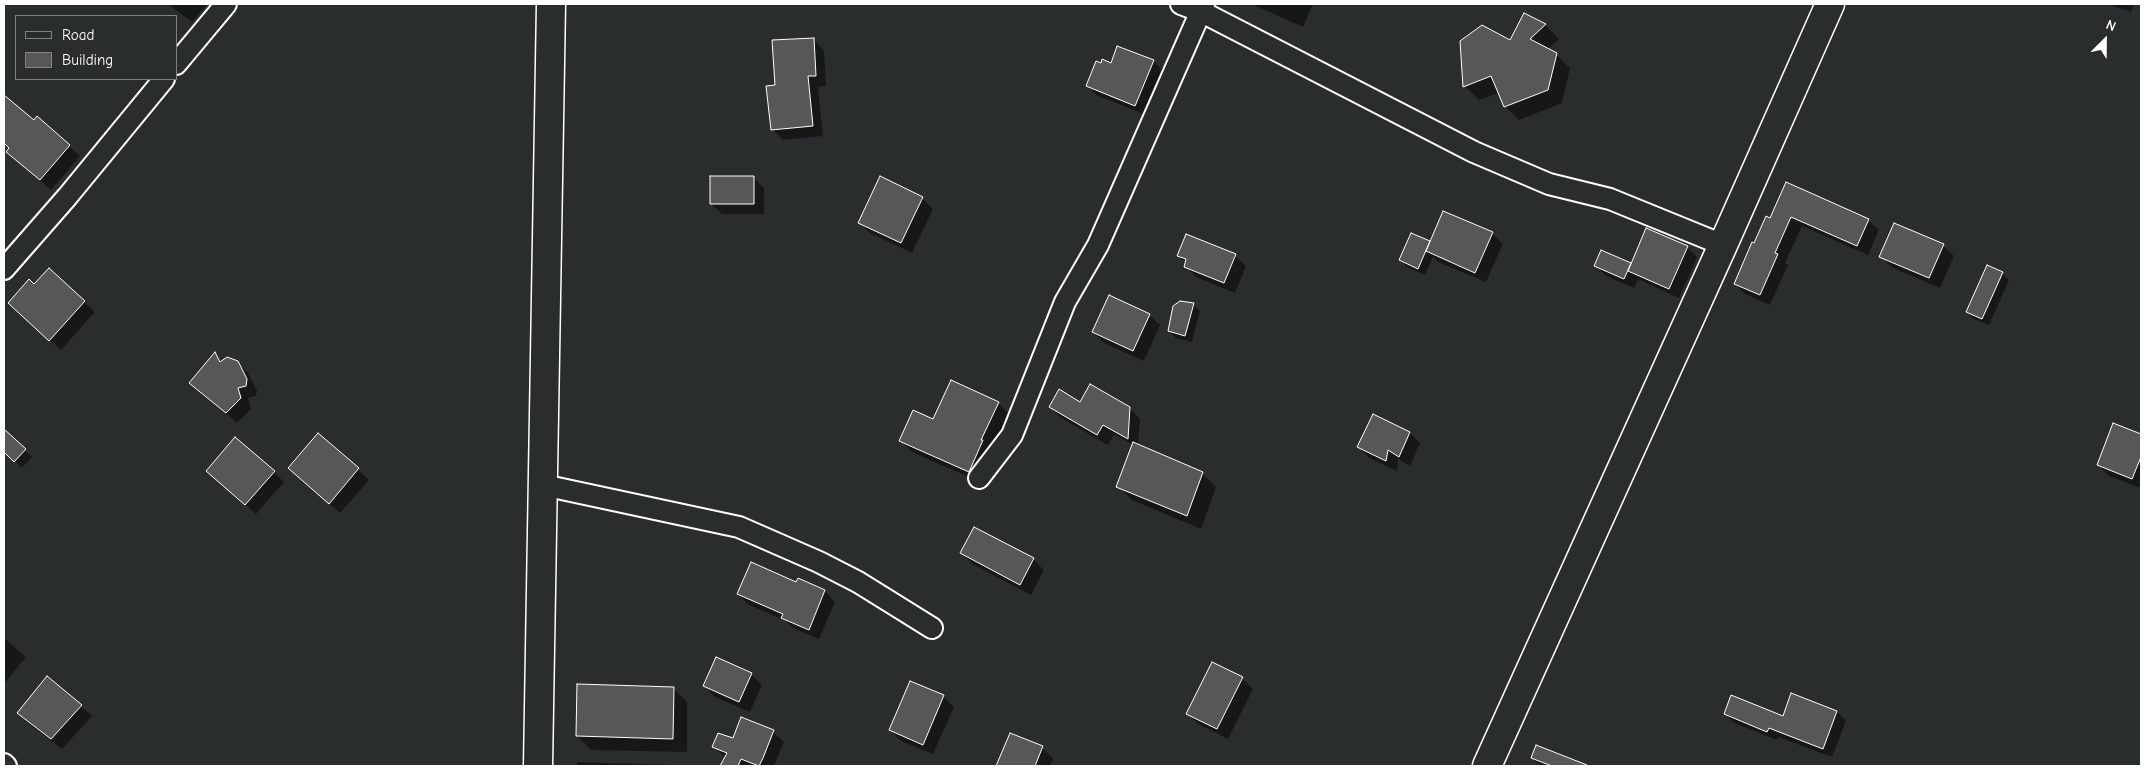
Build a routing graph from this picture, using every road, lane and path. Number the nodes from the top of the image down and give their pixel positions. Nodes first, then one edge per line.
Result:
1 (226, 4) edge
2 (551, 4) edge
3 (1182, 4) edge
4 (1830, 4) edge
5 (1202, 7) edge
6 (178, 62) edge
7 (163, 80) edge
8 (1723, 245) junction
9 (4, 269) edge
10 (979, 478) dead end
11 (543, 484) junction
12 (932, 628) dead end
13 (538, 766) edge
14 (1487, 766) edge

1 - 6 street
2 - 11 street
3 - 5 street
4 - 8 street
5 - 8 street
5 - 10 street
7 - 9 street
8 - 14 street
11 - 12 street
11 - 13 street

